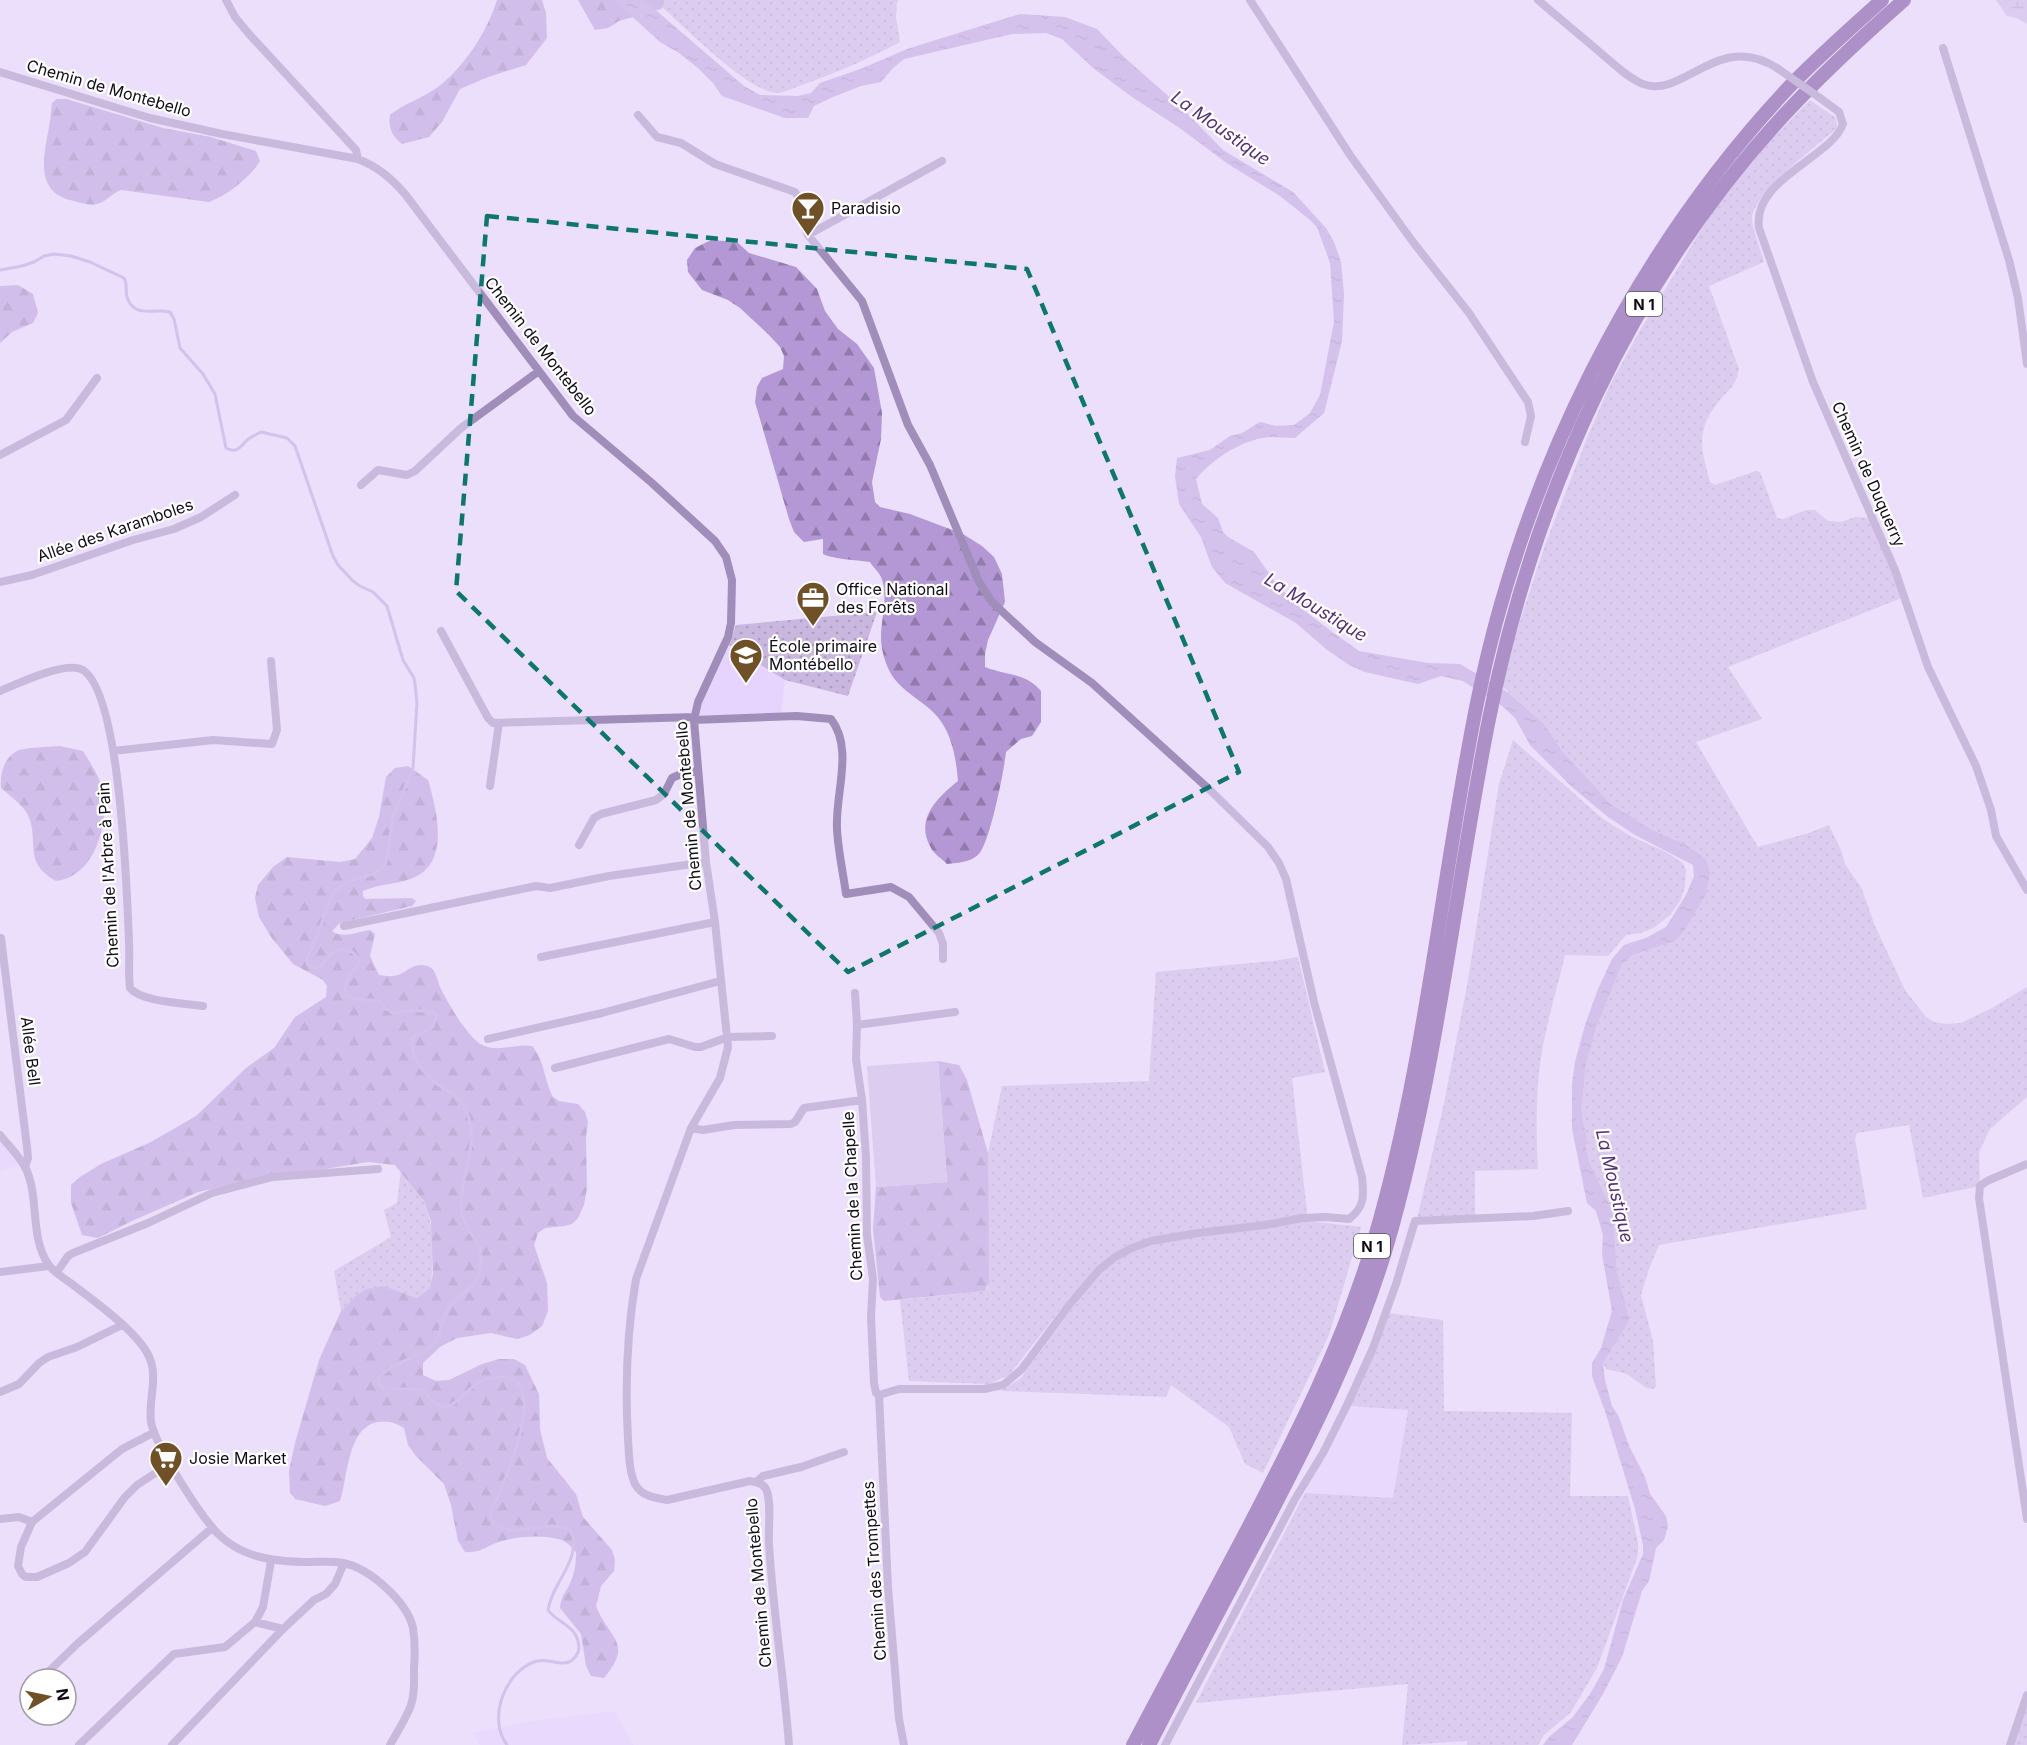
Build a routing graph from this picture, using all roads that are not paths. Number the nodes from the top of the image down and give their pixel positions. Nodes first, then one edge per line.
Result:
1 (226, 0) edge
2 (1250, 0) edge
3 (1538, 0) edge
4 (1882, 0) edge
5 (1904, 0) edge
6 (1943, 48) dead end
7 (0, 72) edge
8 (638, 115) dead end
9 (358, 159) junction
10 (942, 161) dead end
11 (808, 235) junction
12 (2027, 364) edge
13 (538, 371) junction
14 (97, 378) dead end
15 (1525, 442) dead end
16 (0, 455) edge
17 (361, 484) dead end
18 (235, 495) dead end
19 (0, 582) edge
20 (441, 631) dead end
21 (271, 661) dead end
22 (0, 691) edge
23 (694, 719) junction
24 (499, 723) junction
25 (113, 751) junction
26 (698, 771) junction
27 (490, 786) dead end
28 (579, 844) dead end
29 (706, 862) junction
30 (2027, 890) edge
31 (715, 922) junction
32 (344, 926) dead end
33 (1, 938) edge
34 (541, 957) dead end
35 (943, 959) dead end
36 (720, 981) junction
37 (855, 993) dead end
38 (203, 1006) dead end
39 (955, 1012) dead end
40 (857, 1025) junction
41 (772, 1036) dead end
42 (728, 1037) junction
43 (488, 1039) dead end
44 (555, 1068) dead end
45 (862, 1100) junction
46 (691, 1128) junction
47 (0, 1135) edge
48 (2027, 1164) edge
49 (25, 1167) junction
50 (378, 1169) dead end
51 (1568, 1211) dead end
52 (49, 1266) junction
53 (0, 1272) edge
54 (57, 1272) junction
55 (122, 1325) junction
56 (0, 1392) edge
57 (879, 1395) junction
58 (153, 1433) junction
59 (844, 1452) dead end
60 (171, 1463) junction
61 (756, 1482) junction
62 (0, 1519) edge
63 (2027, 1519) edge
64 (32, 1522) junction
65 (212, 1528) junction
66 (271, 1561) junction
67 (344, 1563) junction
68 (255, 1622) junction
69 (283, 1629) junction
70 (53, 1667) edge
71 (2027, 1695) edge
72 (79, 1745) edge
73 (172, 1745) edge
74 (390, 1745) edge
75 (789, 1745) edge
76 (904, 1745) edge
77 (1133, 1745) edge
78 (1149, 1745) edge
79 (1165, 1745) edge
80 (2010, 1745) edge

1 - 9 street
2 - 15 street
3 - 30 street, Chemin de Duquerry, bridge
4 - 77 highway, N 1
5 - 78 highway, N 1
6 - 12 street
7 - 9 street, Chemin de Montebello
8 - 11 street
9 - 13 street, Chemin de Montebello
10 - 11 street
11 - 57 street
13 - 17 street
13 - 23 street, Chemin de Montebello
14 - 16 street
18 - 19 street, Allée des Karamboles
20 - 24 street
21 - 25 street
22 - 25 street, Chemin de l'Arbre à Pain
23 - 24 street
23 - 26 street, Chemin de Montebello
23 - 35 street
24 - 27 street
25 - 38 street, Chemin de l'Arbre à Pain
26 - 28 street
26 - 29 street, Chemin de Montebello
29 - 31 street, Chemin de Montebello
29 - 32 street
31 - 34 street
31 - 36 street, Chemin de Montebello
33 - 49 street, Allée Bell
36 - 42 street, Chemin de Montebello
36 - 43 street
37 - 40 street, Chemin de la Chapelle
39 - 40 street
40 - 45 street, Chemin de la Chapelle
41 - 42 street
42 - 44 street
42 - 46 street, Chemin de Montebello
45 - 46 street
45 - 57 street, Chemin de la Chapelle
46 - 61 street, Chemin de Montebello
47 - 49 street
48 - 63 street
49 - 52 street
50 - 54 street
51 - 79 street
52 - 53 street
52 - 54 street
54 - 55 street
55 - 56 street
55 - 58 street
57 - 76 street, Chemin des Trompettes
58 - 60 street
58 - 64 street
59 - 61 street
60 - 64 street
60 - 65 street
61 - 75 street, Chemin de Montebello
62 - 64 street
65 - 66 street
65 - 70 street
66 - 67 street
66 - 68 street
67 - 69 street
67 - 74 street
68 - 69 street
68 - 72 street
69 - 73 street
71 - 80 street

